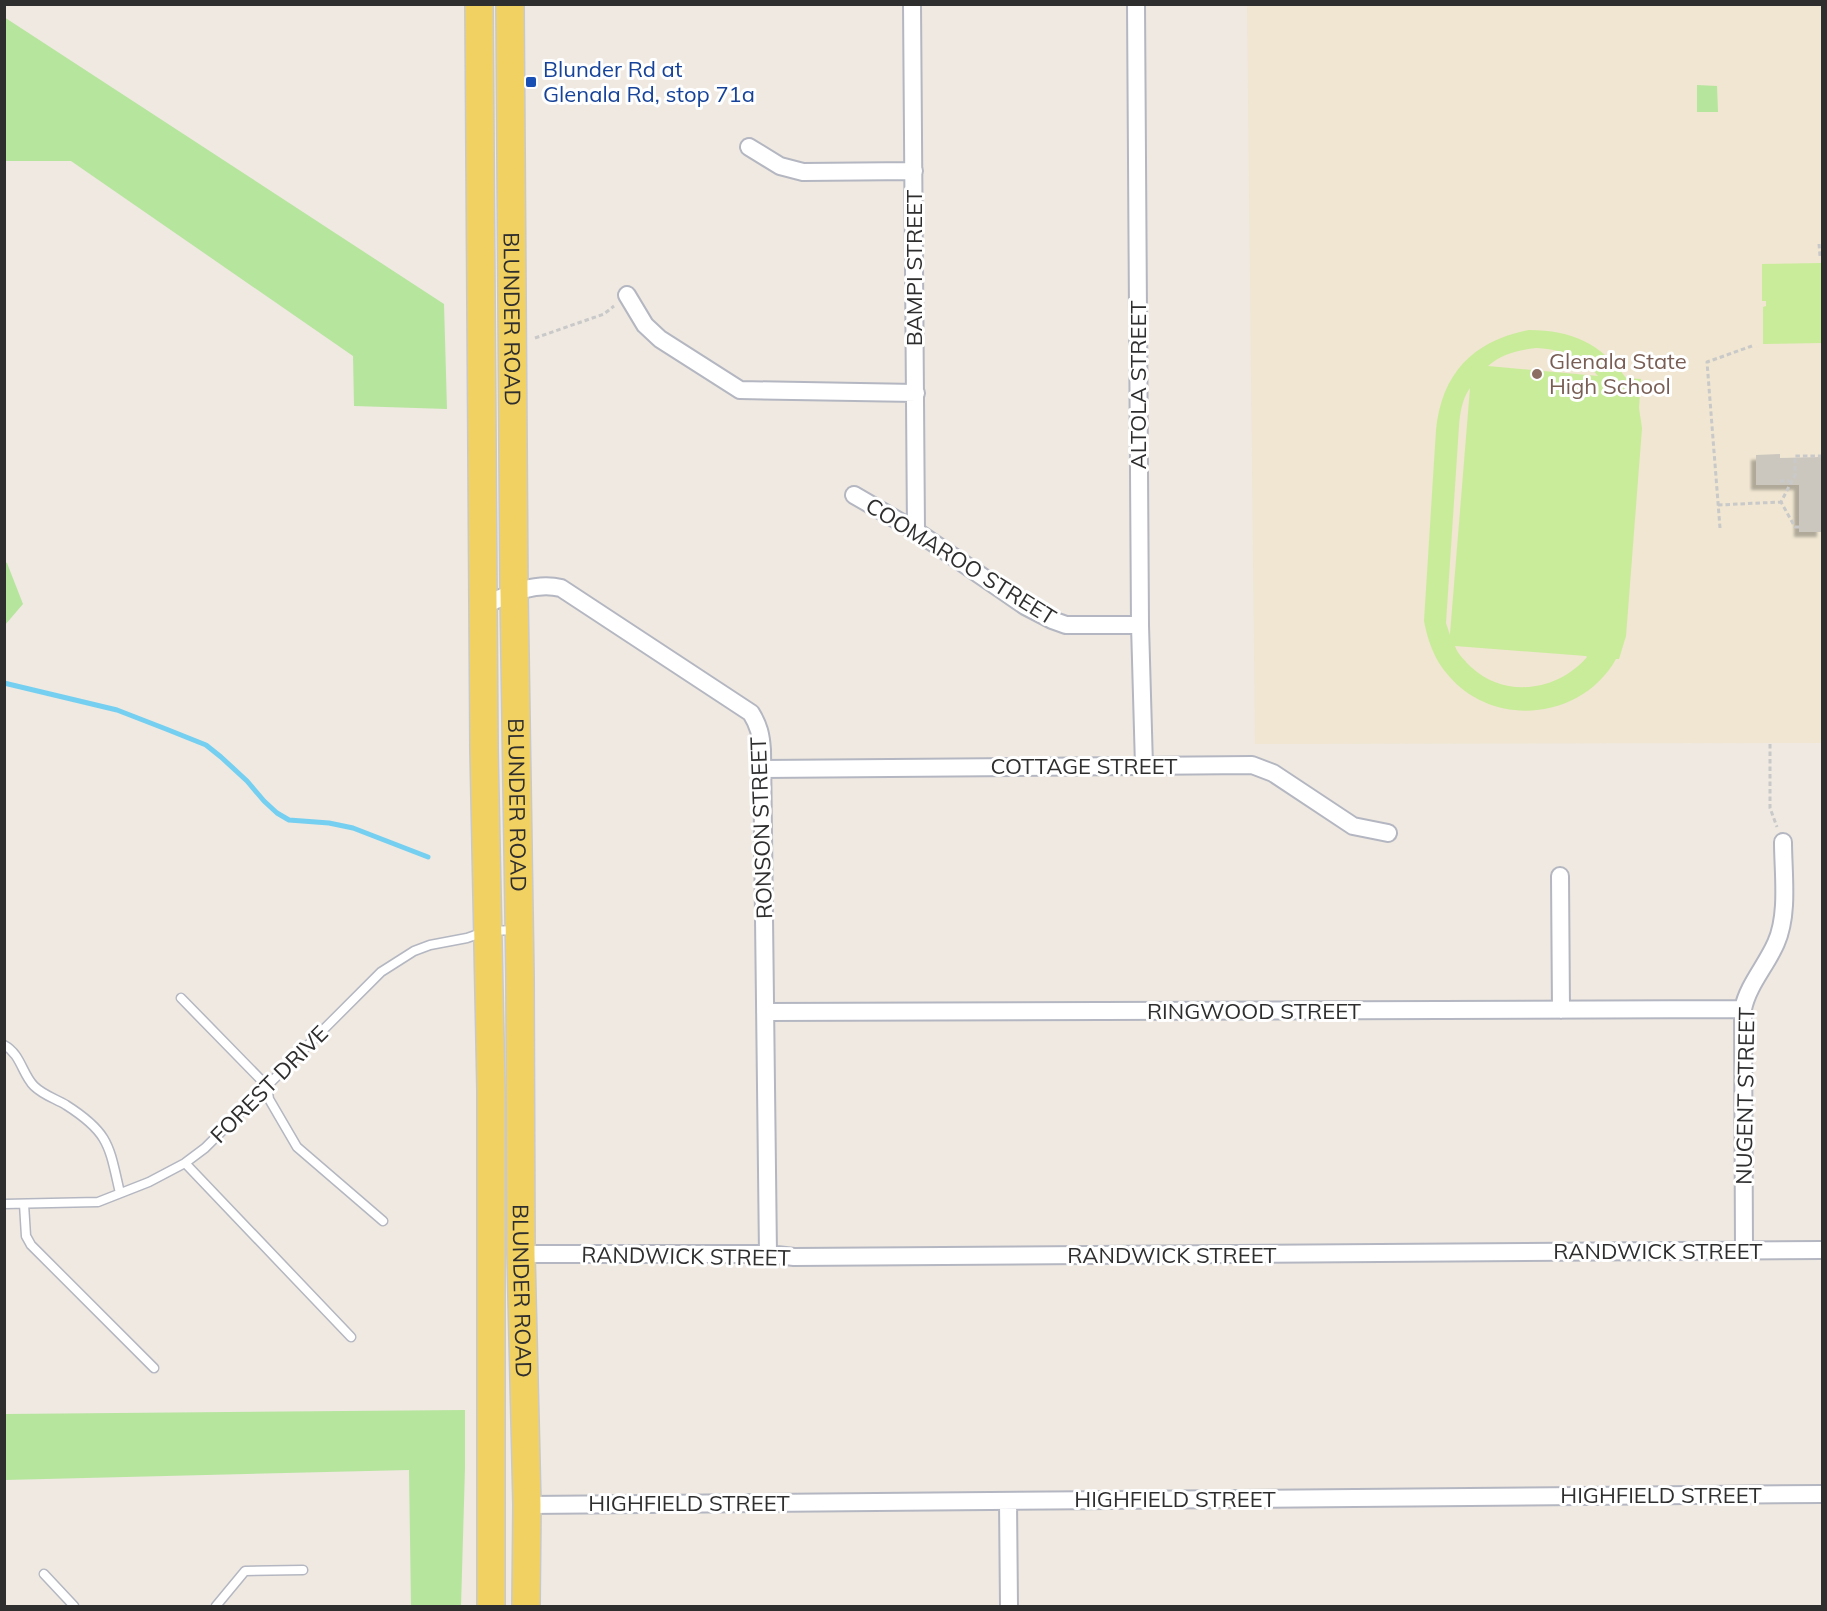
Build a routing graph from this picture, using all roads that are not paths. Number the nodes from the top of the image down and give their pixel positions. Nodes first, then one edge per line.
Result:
1 (479, 4) edge
2 (510, 4) edge
3 (912, 4) edge
4 (1136, 4) edge
5 (749, 147) dead end
6 (914, 171) junction
7 (627, 295) road end
8 (915, 393) junction
9 (854, 495) dead end
10 (915, 531) junction
11 (514, 592) junction
12 (483, 606) junction
13 (1140, 626) junction
14 (1144, 766) junction
15 (762, 769) junction
16 (1388, 833) dead end
17 (1783, 842) road end
18 (1560, 876) dead end
19 (519, 930) junction
20 (487, 931) junction
21 (182, 998) dead end
22 (1743, 1009) junction
23 (1561, 1010) junction
24 (765, 1012) junction
25 (4, 1045) edge
26 (267, 1086) junction
27 (185, 1163) junction
28 (120, 1193) junction
29 (4, 1204) edge
30 (24, 1204) junction
31 (383, 1221) dead end
32 (1744, 1250) junction
33 (1822, 1250) edge
34 (521, 1254) junction
35 (768, 1254) junction
36 (351, 1337) dead end
37 (154, 1368) dead end
38 (1822, 1494) edge
39 (1008, 1501) junction
40 (527, 1504) junction
41 (303, 1570) dead end
42 (44, 1574) dead end
43 (221, 1605) edge
44 (74, 1606) edge
45 (491, 1606) edge
46 (526, 1606) edge
47 (1009, 1606) edge

1 - 12 main road, BLUNDER ROAD
2 - 11 main road, BLUNDER ROAD
3 - 6 street, BAMPI STREET
4 - 13 street, ALTOLA STREET
5 - 6 street
6 - 8 street, BAMPI STREET
7 - 8 street
8 - 10 street, BAMPI STREET
9 - 10 street, COOMAROO STREET
10 - 13 street, COOMAROO STREET
11 - 12 street, RONSON STREET
11 - 15 street, RONSON STREET
11 - 19 main road, BLUNDER ROAD
12 - 20 main road, BLUNDER ROAD
13 - 14 street, ALTOLA STREET
14 - 15 street, COTTAGE STREET
14 - 16 street, COTTAGE STREET
15 - 24 street, RONSON STREET
17 - 22 street, NUGENT STREET
18 - 23 street
19 - 20 lane, FOREST DRIVE
19 - 34 main road, BLUNDER ROAD
20 - 26 lane, FOREST DRIVE
20 - 45 main road, BLUNDER ROAD
21 - 26 lane
22 - 23 street, RINGWOOD STREET
22 - 32 street, NUGENT STREET
23 - 24 street, RINGWOOD STREET
24 - 35 street, RONSON STREET
25 - 28 lane
26 - 27 lane, FOREST DRIVE
26 - 31 lane
27 - 28 lane, FOREST DRIVE
27 - 36 lane
28 - 30 lane, FOREST DRIVE
29 - 30 lane, FOREST DRIVE
30 - 37 lane
32 - 33 street, RANDWICK STREET
32 - 35 street, RANDWICK STREET
34 - 35 street, RANDWICK STREET
34 - 40 main road, BLUNDER ROAD
38 - 39 street, HIGHFIELD STREET
39 - 40 street, HIGHFIELD STREET
39 - 47 street
40 - 46 main road, BLUNDER ROAD
41 - 43 lane
42 - 44 lane

